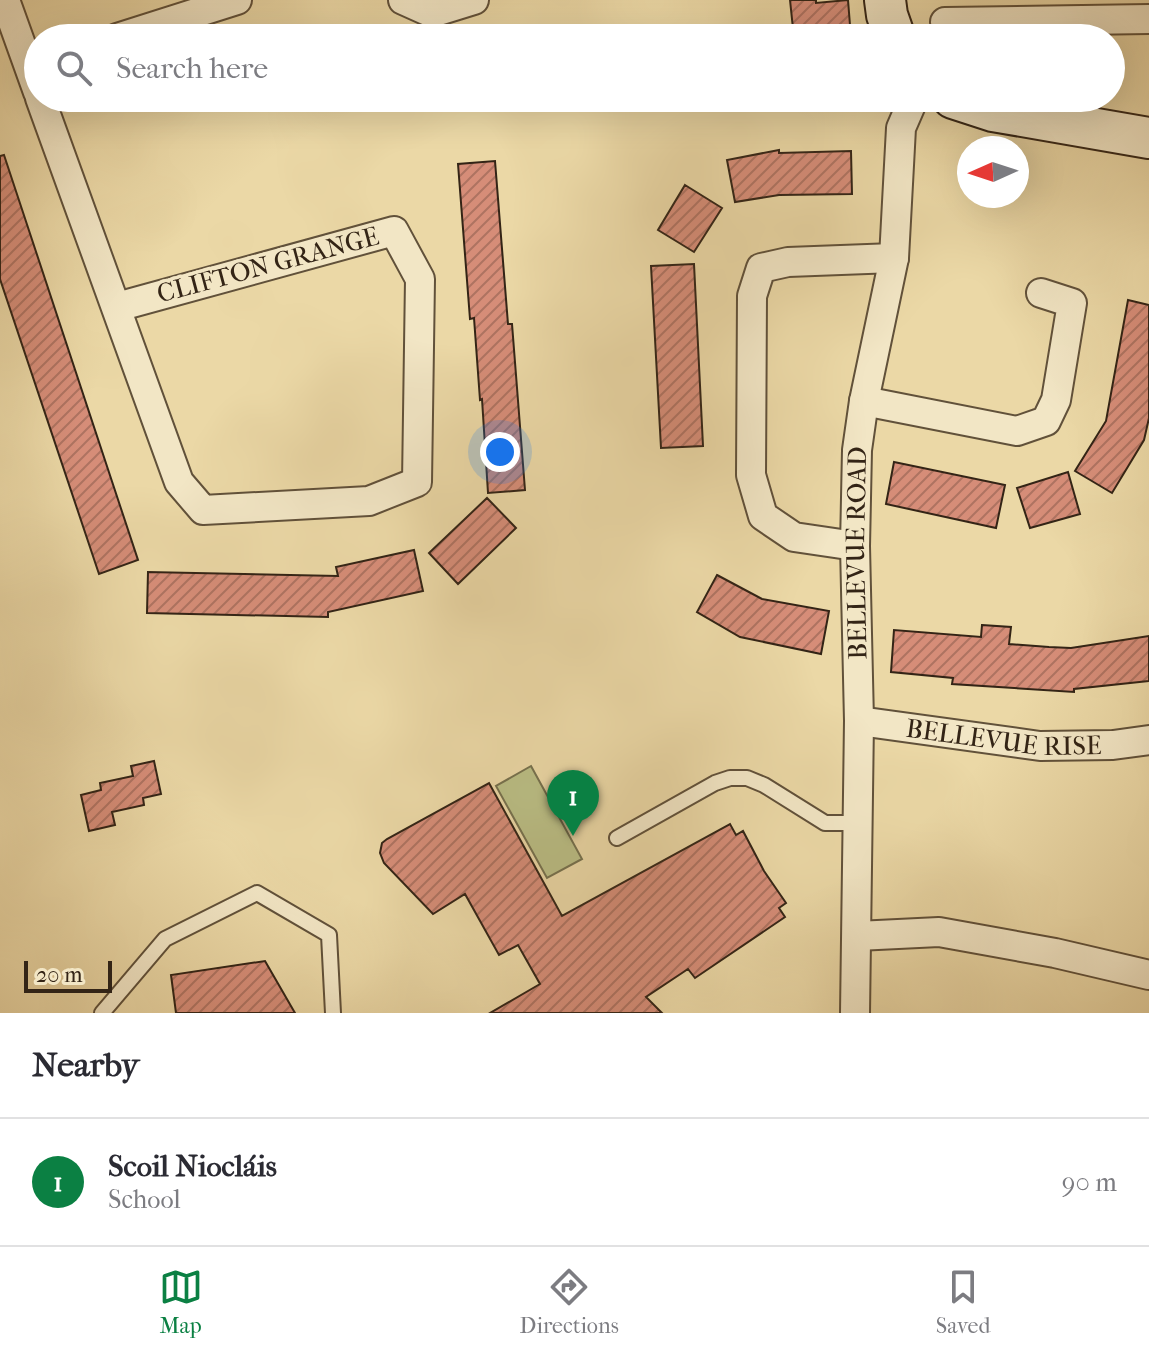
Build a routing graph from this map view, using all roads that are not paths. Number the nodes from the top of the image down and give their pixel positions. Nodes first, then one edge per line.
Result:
1 (5, 0) edge
2 (237, 0) edge
3 (403, 0) edge
4 (474, 0) edge
5 (885, 0) edge
6 (1149, 19) edge
7 (945, 22) dead end
8 (161, 24) edge
9 (890, 24) edge
10 (969, 24) edge
11 (1090, 24) edge
12 (24, 47) edge
13 (45, 112) edge
14 (908, 112) edge
15 (999, 112) edge
16 (1149, 138) edge
17 (894, 258) junction
18 (1041, 293) dead end
19 (117, 307) junction
20 (864, 401) junction
21 (855, 546) junction
22 (859, 721) junction
23 (1149, 740) edge
24 (858, 823) junction
25 (617, 838) dead end
26 (857, 936) junction
27 (1149, 975) edge
28 (102, 1013) edge
29 (333, 1013) edge
30 (855, 1013) edge

1 - 12 street
2 - 8 street
3 - 4 street
5 - 9 street
6 - 11 street
7 - 10 street
13 - 19 street, CLIFTON GRANGE
14 - 17 street, BELLEVUE ROAD
15 - 16 street
17 - 20 street, BELLEVUE ROAD
17 - 21 street
18 - 20 street
19 - 19 street, CLIFTON GRANGE
20 - 21 street, BELLEVUE ROAD
21 - 22 street, BELLEVUE ROAD
22 - 23 street, BELLEVUE RISE
22 - 24 street, BELLEVUE ROAD
24 - 25 lane
24 - 26 street, BELLEVUE ROAD
26 - 27 street
26 - 30 street, BELLEVUE ROAD
28 - 29 lane

